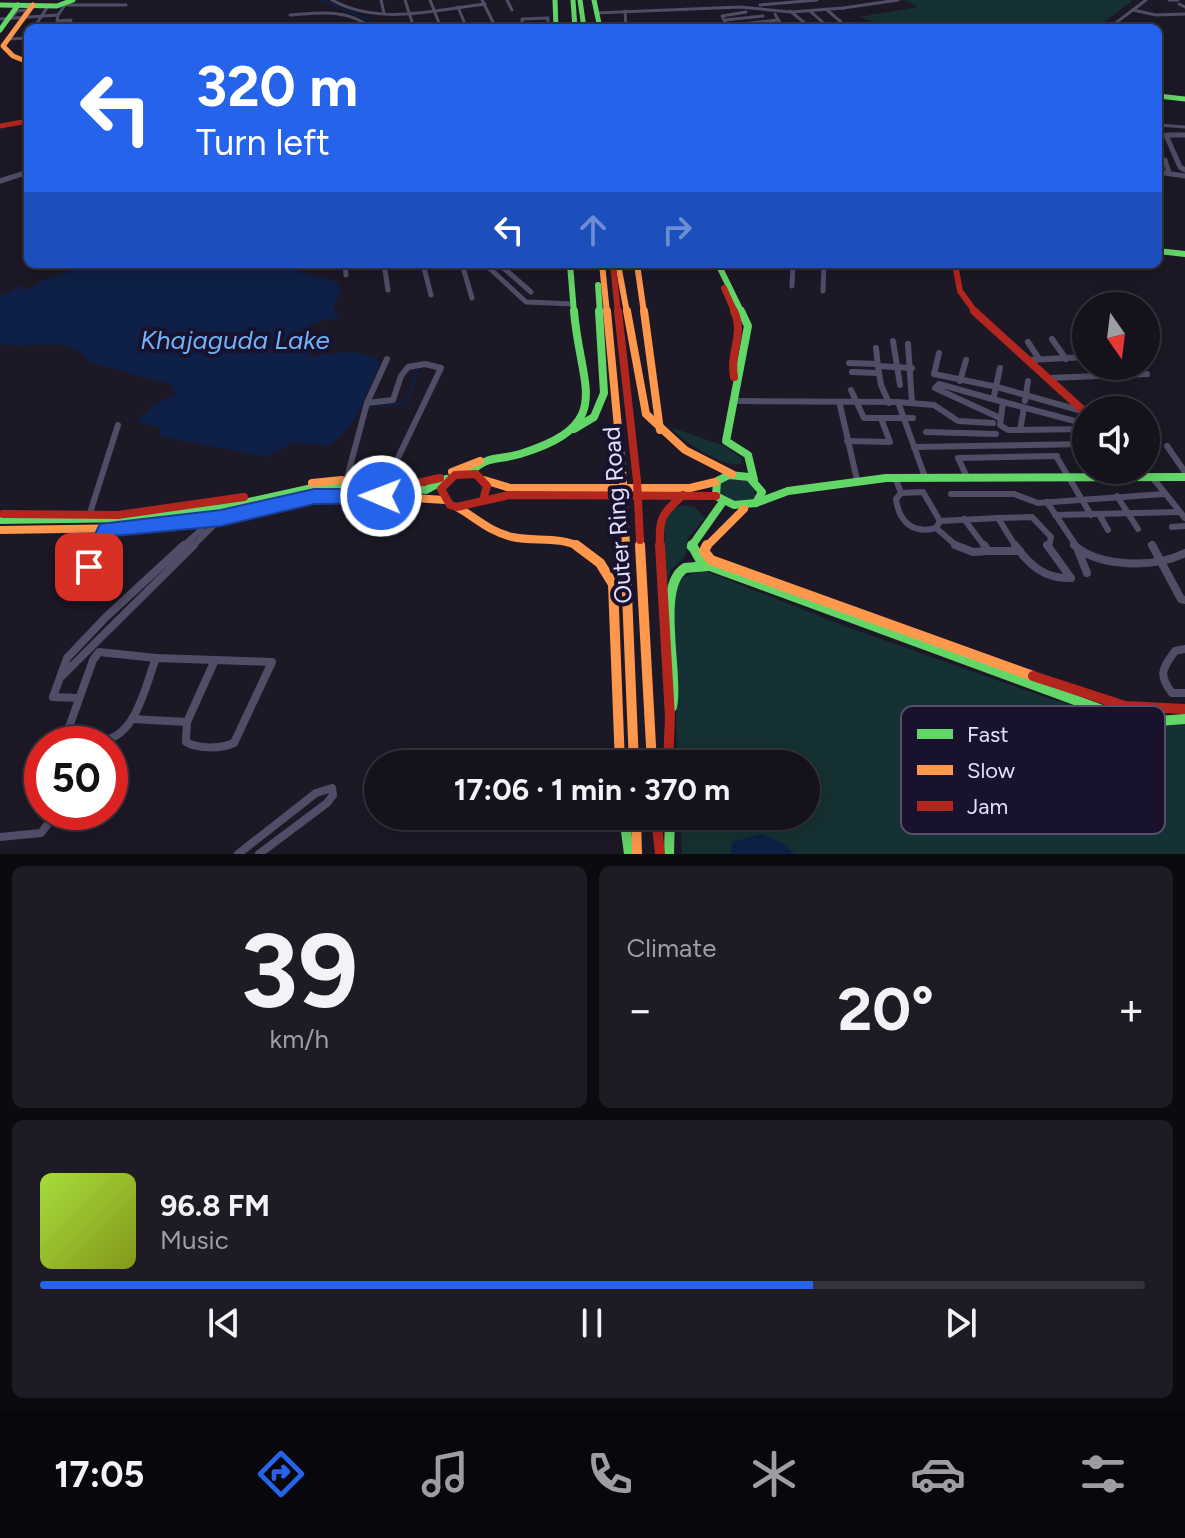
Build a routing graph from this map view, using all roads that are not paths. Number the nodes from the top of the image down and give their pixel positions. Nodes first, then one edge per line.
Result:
1 (106, 0) edge
2 (332, 0) edge
3 (381, 0) edge
4 (405, 0) edge
5 (430, 0) edge
6 (455, 0) edge
7 (507, 0) edge
8 (555, 0) edge
9 (573, 0) edge
10 (580, 0) edge
11 (594, 0) edge
12 (762, 0) edge
13 (816, 0) edge
14 (898, 0) edge
15 (1146, 0) edge
16 (1169, 0) edge
17 (115, 1) edge
18 (790, 1) edge
19 (69, 2) edge
20 (124, 2) edge
21 (483, 3) edge
22 (782, 3) junction
23 (1181, 3) edge
24 (767, 4) junction
25 (0, 5) edge
26 (18, 5) junction
27 (33, 5) junction
28 (48, 6) junction
29 (458, 6) junction
30 (740, 7) junction
31 (434, 8) junction
32 (826, 9) junction
33 (409, 10) junction
34 (512, 10) dead end
35 (747, 10) junction
36 (1133, 10) junction
37 (625, 11) junction
38 (810, 11) junction
39 (792, 12) junction
40 (385, 13) junction
41 (596, 13) junction
42 (775, 14) dead end
43 (1184, 14) edge
44 (58, 15) junction
45 (290, 15) dead end
46 (42, 16) junction
47 (722, 16) junction
48 (763, 16) dead end
49 (25, 17) junction
50 (7, 18) edge
51 (57, 21) junction
52 (841, 22) dead end
53 (778, 23) junction
54 (37, 24) edge
55 (55, 24) edge
56 (70, 24) edge
57 (366, 24) edge
58 (413, 24) edge
59 (440, 24) edge
60 (465, 24) edge
61 (493, 24) edge
62 (522, 24) edge
63 (548, 24) edge
64 (556, 24) edge
65 (575, 24) edge
66 (583, 24) edge
67 (599, 24) edge
68 (626, 24) edge
69 (728, 24) edge
70 (766, 24) edge
71 (775, 24) edge
72 (806, 24) edge
73 (825, 24) edge
74 (1114, 24) edge
75 (24, 38) edge
76 (4, 39) edge
77 (24, 61) edge
78 (24, 62) edge
79 (1162, 95) edge
80 (1185, 98) edge
81 (24, 123) edge
82 (1162, 125) edge
83 (0, 127) edge
84 (1185, 127) edge
85 (1185, 135) edge
86 (1165, 160) dead end
87 (1162, 172) edge
88 (24, 173) edge
89 (1169, 173) junction
90 (1185, 173) edge
91 (0, 181) edge
92 (1162, 253) edge
93 (1185, 256) edge
94 (345, 268) edge
95 (385, 268) edge
96 (424, 268) edge
97 (463, 268) edge
98 (489, 268) edge
99 (503, 268) edge
100 (570, 268) edge
101 (599, 268) edge
102 (599, 268) edge
103 (615, 268) edge
104 (616, 268) edge
105 (638, 268) edge
106 (717, 268) edge
107 (793, 268) edge
108 (824, 268) edge
109 (955, 268) edge
110 (346, 275) dead end
111 (792, 286) dead end
112 (388, 290) dead end
113 (823, 291) dead end
114 (515, 292) junction
115 (431, 295) dead end
116 (472, 298) dead end
117 (573, 304) junction
118 (1052, 339) dead end
119 (893, 341) dead end
120 (1028, 342) dead end
121 (908, 344) dead end
122 (876, 348) dead end
123 (939, 353) dead end
124 (1072, 358) edge
125 (387, 359) dead end
126 (1039, 359) junction
127 (1066, 359) junction
128 (966, 360) dead end
129 (1029, 360) junction
130 (849, 363) dead end
131 (878, 368) junction
132 (898, 368) junction
133 (912, 368) junction
134 (1000, 368) dead end
135 (852, 372) dead end
136 (1072, 378) edge
137 (1046, 379) junction
138 (960, 381) junction
139 (1028, 381) dead end
140 (900, 385) dead end
141 (997, 387) junction
142 (851, 390) dead end
143 (994, 396) dead end
144 (738, 401) dead end
145 (1025, 401) junction
146 (898, 402) junction
147 (1003, 402) junction
148 (1072, 402) edge
149 (367, 403) junction
150 (889, 403) junction
151 (912, 403) junction
152 (840, 405) junction
153 (857, 405) junction
154 (1072, 410) edge
155 (949, 411) junction
156 (904, 418) junction
157 (913, 418) dead end
158 (1000, 418) junction
159 (882, 421) dead end
160 (1072, 421) edge
161 (993, 423) dead end
162 (118, 425) dead end
163 (1072, 428) edge
164 (574, 429) junction
165 (660, 430) junction
166 (1020, 430) junction
167 (926, 432) dead end
168 (940, 432) junction
169 (953, 432) junction
170 (996, 434) dead end
171 (847, 441) junction
172 (1072, 444) edge
173 (1050, 445) junction
174 (945, 446) junction
175 (1167, 446) dead end
176 (914, 447) junction
177 (1057, 456) junction
178 (750, 459) junction
179 (483, 460) junction
180 (469, 473) junction
181 (734, 474) junction
182 (1185, 474) edge
183 (1068, 476) junction
184 (1072, 476) edge
185 (1160, 476) edge
186 (895, 477) junction
187 (920, 477) junction
188 (967, 477) junction
189 (446, 479) junction
190 (483, 480) junction
191 (857, 480) junction
192 (717, 481) junction
193 (346, 483) junction
194 (757, 483) junction
195 (1157, 484) edge
196 (385, 485) junction
197 (399, 487) junction
198 (788, 491) junction
199 (923, 492) junction
200 (901, 493) junction
201 (951, 494) dead end
202 (1164, 494) junction
203 (683, 495) junction
204 (1117, 496) junction
205 (719, 499) junction
206 (445, 500) junction
207 (483, 500) junction
208 (1083, 501) junction
209 (1047, 502) junction
210 (756, 504) junction
211 (457, 507) junction
212 (744, 509) junction
213 (1095, 514) junction
214 (1128, 514) junction
215 (1055, 515) junction
216 (1182, 515) edge
217 (89, 516) junction
218 (0, 517) edge
219 (997, 517) junction
220 (221, 518) junction
221 (964, 519) junction
222 (203, 520) junction
223 (938, 525) junction
224 (1185, 526) edge
225 (1172, 527) dead end
226 (107, 529) junction
227 (1138, 529) dead end
228 (0, 530) edge
229 (1108, 530) dead end
230 (1152, 545) dead end
231 (1077, 548) junction
232 (988, 551) junction
233 (1020, 551) junction
234 (1185, 553) edge
235 (707, 561) junction
236 (1163, 561) junction
237 (1087, 573) dead end
238 (84, 585) dead end
239 (1185, 600) edge
240 (1185, 649) edge
241 (156, 658) junction
242 (215, 660) junction
243 (59, 678) junction
244 (1029, 679) junction
245 (1185, 693) edge
246 (78, 699) junction
247 (1095, 706) edge
248 (1121, 706) edge
249 (1165, 709) edge
250 (1185, 709) edge
251 (670, 717) junction
252 (132, 719) junction
253 (1185, 719) edge
254 (1165, 720) edge
255 (187, 722) junction
256 (619, 750) edge
257 (633, 750) edge
258 (651, 750) edge
259 (669, 750) edge
260 (46, 830) edge
261 (626, 830) edge
262 (636, 830) edge
263 (657, 830) edge
264 (670, 830) edge
265 (0, 837) edge
266 (238, 854) edge
267 (259, 854) edge
268 (629, 854) edge
269 (637, 854) edge
270 (660, 854) edge
271 (669, 854) edge

1 - 17 street
2 - 40 street
3 - 40 street
4 - 33 street
5 - 31 street
6 - 29 street
7 - 34 street
8 - 64 main road
9 - 65 main road
10 - 66 main road
11 - 41 main road
12 - 24 street
13 - 18 street
14 - 32 street
15 - 36 street
16 - 23 street
18 - 22 street
19 - 20 street
19 - 28 main road
19 - 44 street
21 - 29 street
21 - 61 street
22 - 24 street
22 - 39 street
24 - 30 street
25 - 26 main road
26 - 27 main road
26 - 50 main road
27 - 28 main road
27 - 49 main road
28 - 46 street
29 - 31 street
29 - 60 street
30 - 35 street
30 - 37 street
31 - 33 street
31 - 59 street
32 - 38 street
32 - 39 street
32 - 52 street
33 - 40 street
33 - 58 street
35 - 39 street
35 - 47 street
36 - 43 street
36 - 74 street
37 - 41 street
37 - 68 street
38 - 39 street
38 - 73 street
39 - 72 street
41 - 67 main road
42 - 53 street
44 - 46 street
44 - 51 street
45 - 57 street
46 - 49 street
46 - 54 street
47 - 48 street
47 - 69 street
49 - 50 street
49 - 76 main road
50 - 76 main road
51 - 55 street
51 - 56 street
53 - 70 street
53 - 71 street
62 - 63 street
75 - 76 street
76 - 77 main road
76 - 78 main road
79 - 80 main road
81 - 83 main road
82 - 84 street
85 - 90 street
86 - 89 street
87 - 89 street
88 - 91 street
89 - 90 street
92 - 93 main road
94 - 110 street
95 - 112 street
96 - 115 street
97 - 116 street
98 - 114 street
99 - 114 street
100 - 117 main road
101 - 164 main road
102 - 257 main road, Outer Ring Road
103 - 258 main road, Outer Ring Road
104 - 165 main road
105 - 165 main road
106 - 178 main road
107 - 111 street
108 - 113 street
109 - 129 main road
114 - 117 street
117 - 164 main road
118 - 127 street
119 - 132 street
120 - 126 street
121 - 133 street
122 - 131 street
123 - 138 street
124 - 127 street
125 - 149 street
126 - 127 street
126 - 129 street
128 - 138 street
129 - 137 main road
130 - 131 street
131 - 132 street
131 - 135 street
131 - 150 street
132 - 133 street
132 - 140 street
133 - 151 street
134 - 141 street
136 - 137 street
137 - 148 main road
138 - 141 street
139 - 145 street
141 - 143 street
141 - 145 street
142 - 153 street
144 - 152 street
145 - 147 street
145 - 154 street
145 - 160 street
145 - 166 street
146 - 150 street
146 - 151 street
146 - 156 street
147 - 158 street
147 - 158 street
149 - 193 street
149 - 196 street
150 - 153 street
151 - 155 street
152 - 153 street
152 - 171 street
153 - 156 street
155 - 161 street
155 - 169 street
156 - 157 street
156 - 176 street
158 - 166 street
159 - 171 street
162 - 217 street
163 - 166 street
164 - 179 main road
165 - 181 main road
167 - 168 street
168 - 169 street
168 - 174 street
169 - 170 street
171 - 191 street
172 - 173 street
173 - 174 street
173 - 177 street
174 - 176 street
175 - 182 street
176 - 187 street
177 - 183 street
177 - 188 street
178 - 181 main road
178 - 194 main road
179 - 180 main road
179 - 197 main road
180 - 189 main road
180 - 190 main road
181 - 192 main road
181 - 194 main road
182 - 185 main road
183 - 184 main road
183 - 188 main road
183 - 208 street
186 - 187 main road
186 - 191 main road
186 - 200 street
187 - 188 main road
187 - 199 street
189 - 197 main road
189 - 206 main road
190 - 192 main road
190 - 207 main road
191 - 198 main road
192 - 205 main road
193 - 196 main road
193 - 217 main road
194 - 198 main road
194 - 210 main road
195 - 202 street
196 - 197 main road
198 - 210 main road
199 - 200 street
199 - 223 street
200 - 223 street
201 - 209 street
202 - 204 street
202 - 216 street
203 - 205 main road
203 - 207 main road
203 - 251 main road
204 - 208 street
204 - 214 street
205 - 212 main road
205 - 235 main road
206 - 211 main road
206 - 220 main road
207 - 211 main road
208 - 209 street
208 - 213 street
209 - 215 street
210 - 212 main road
211 - 256 main road
212 - 235 main road
213 - 214 street
213 - 215 street
213 - 229 street
214 - 216 street
214 - 227 street
215 - 231 street
217 - 218 main road
219 - 221 street
219 - 233 street
219 - 233 street
220 - 222 main road
220 - 243 street
221 - 223 street
221 - 232 street
222 - 226 main road
222 - 243 street
223 - 232 street
224 - 225 street
226 - 228 main road
226 - 238 street
230 - 236 street
231 - 236 street
231 - 237 street
232 - 233 street
234 - 236 street
235 - 244 main road
235 - 251 main road
236 - 239 street
240 - 245 street
241 - 242 street
241 - 246 street
241 - 252 street
242 - 255 street
242 - 255 street
243 - 246 street
244 - 247 main road
244 - 248 main road
246 - 252 street
249 - 250 main road
251 - 259 main road
252 - 255 street
253 - 254 main road
260 - 265 street
261 - 268 main road
262 - 269 main road
263 - 270 main road
264 - 271 main road
266 - 267 street

